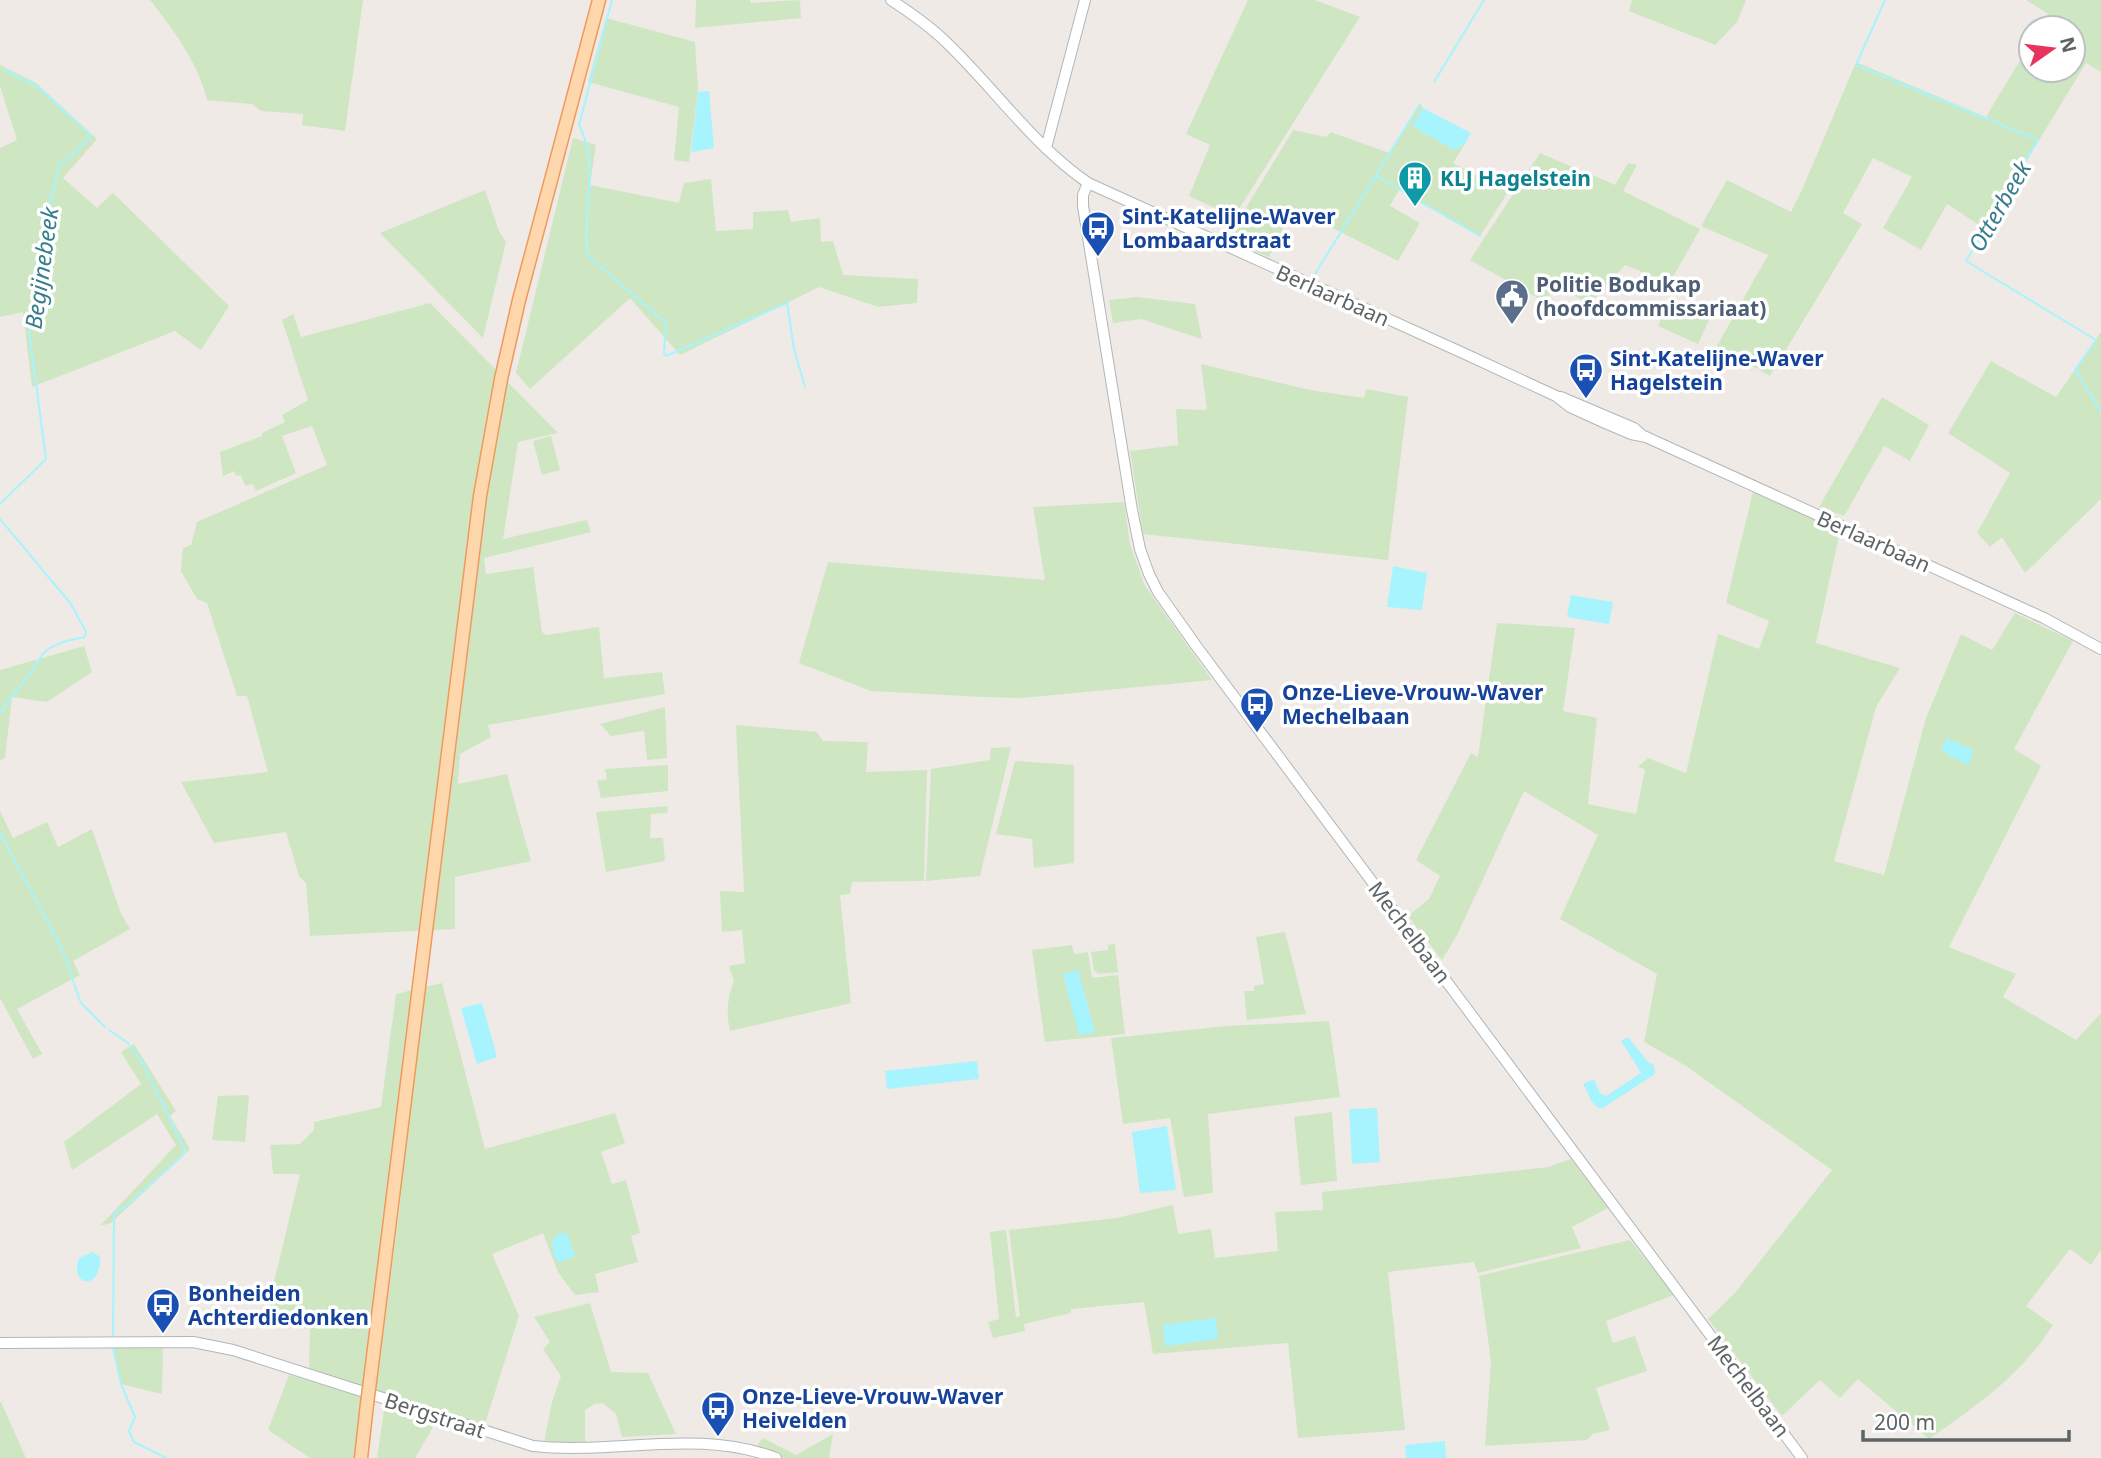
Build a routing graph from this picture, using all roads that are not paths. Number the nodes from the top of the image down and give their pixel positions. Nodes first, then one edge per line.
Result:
1 (599, 0) edge
2 (891, 0) edge
3 (1085, 0) edge
4 (1046, 148) junction
5 (1088, 183) junction
6 (2101, 649) edge
7 (0, 1343) edge
8 (361, 1458) edge
9 (776, 1458) edge
10 (1802, 1458) edge

1 - 8 main road, bridge
2 - 4 street, Berlaarbaan
3 - 4 street
4 - 5 street, Berlaarbaan
5 - 6 street, Berlaarbaan
5 - 10 street, Mechelbaan
7 - 9 street, Bergstraat

